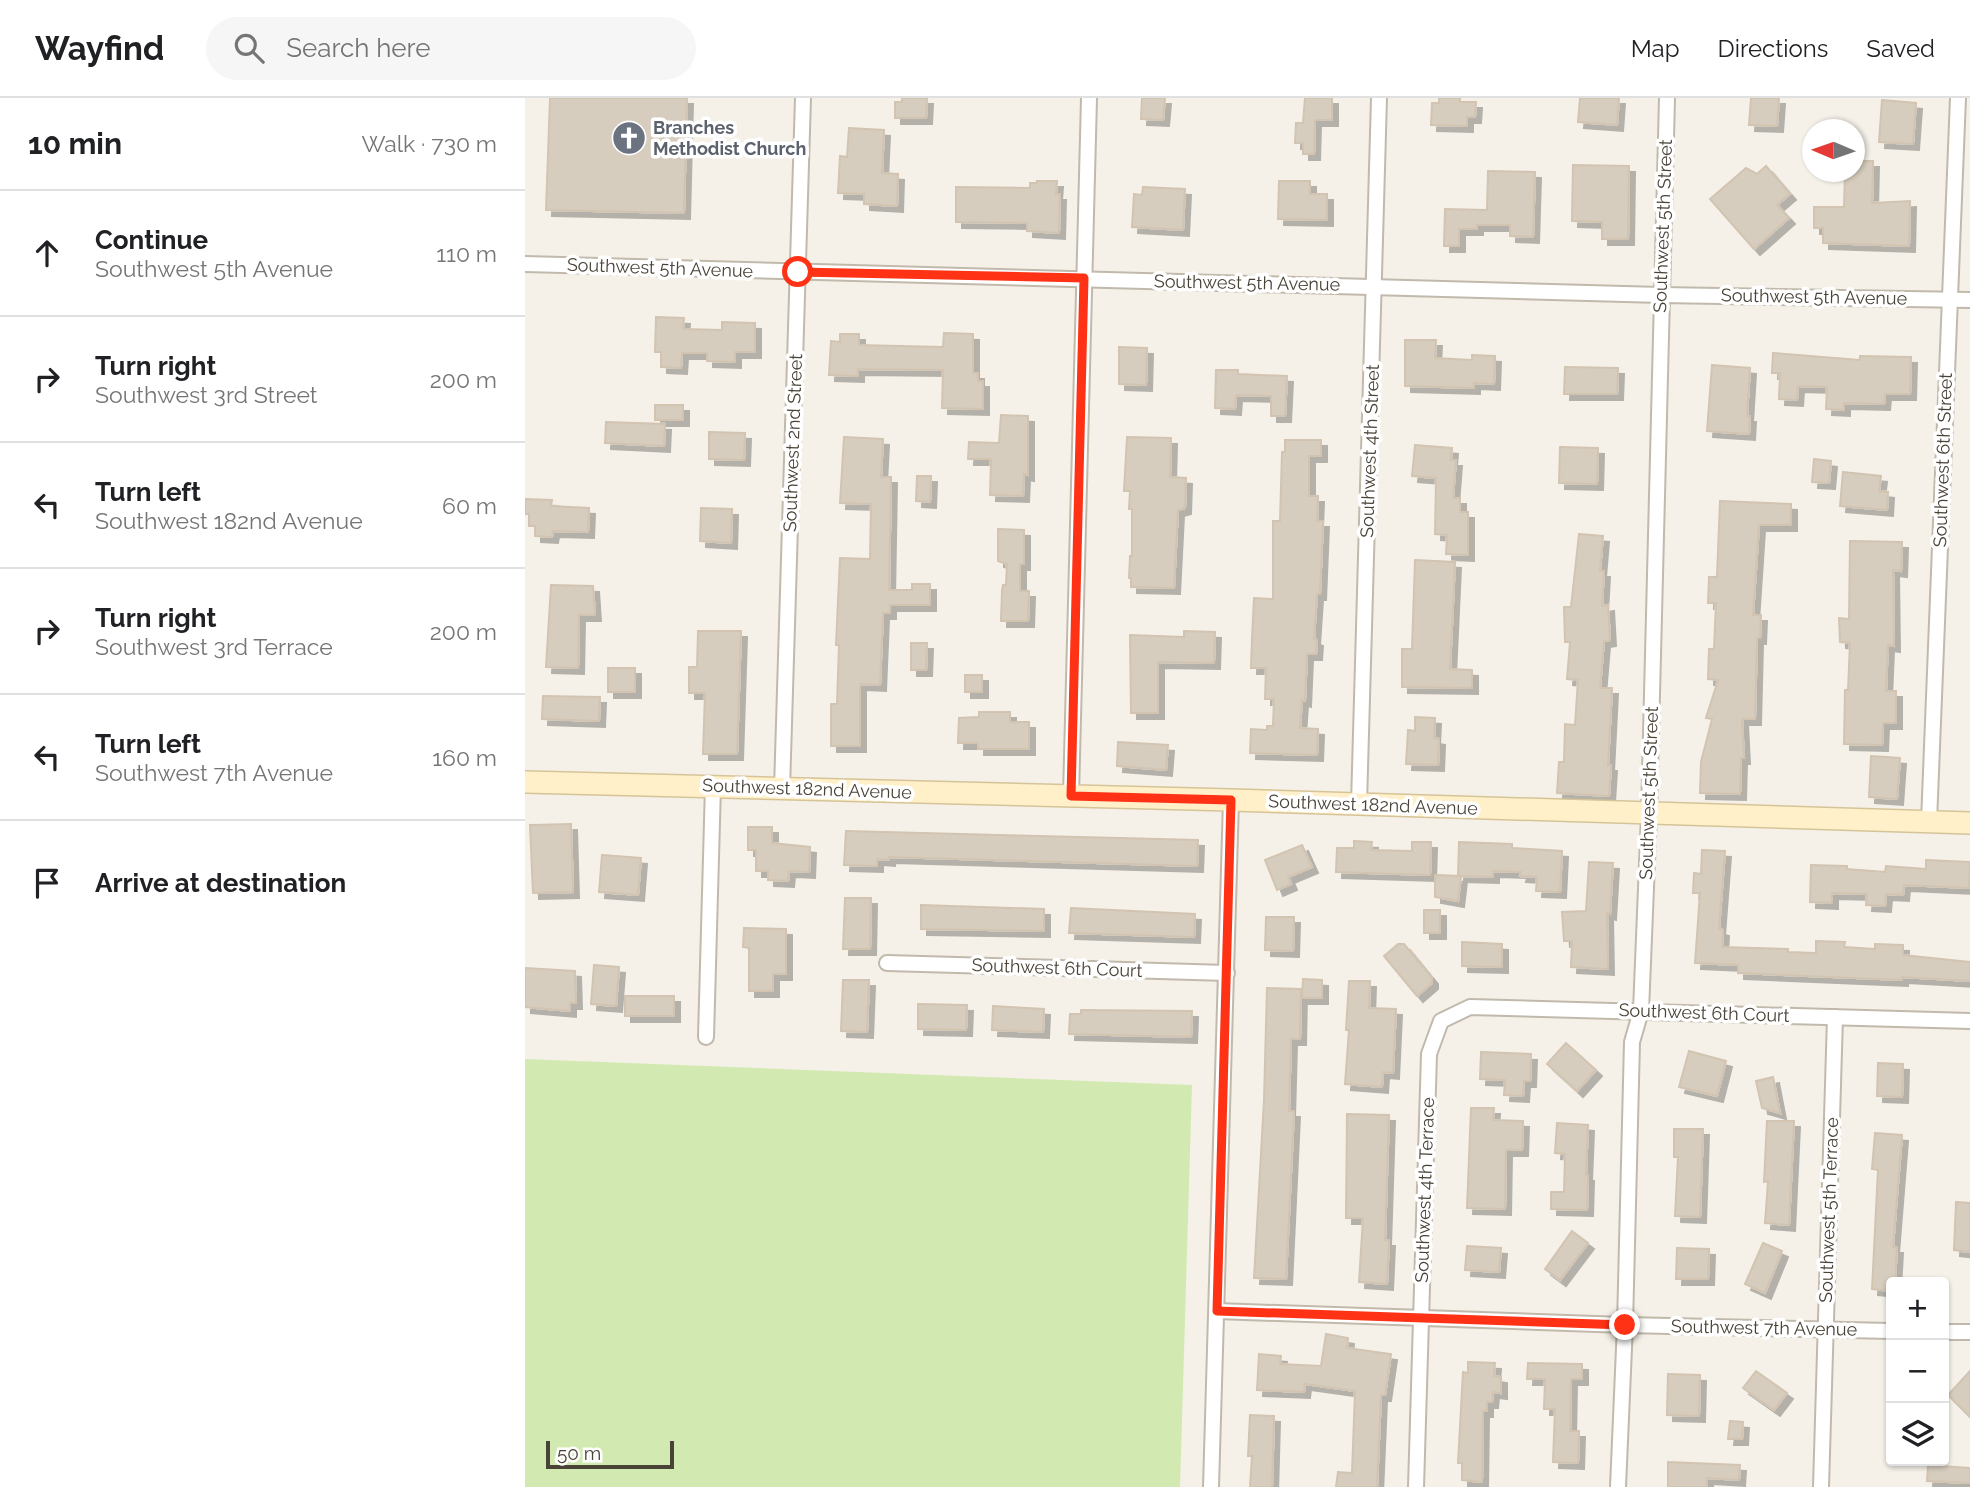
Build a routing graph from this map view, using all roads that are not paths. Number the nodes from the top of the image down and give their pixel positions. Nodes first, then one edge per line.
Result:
1 (803, 98) edge
2 (1089, 98) edge
3 (1380, 98) edge
4 (1667, 98) edge
5 (1958, 98) edge
6 (525, 264) edge
7 (798, 272) junction
8 (1084, 278) junction
9 (1374, 286) junction
10 (1661, 295) junction
11 (1949, 300) junction
12 (1970, 300) edge
13 (525, 782) edge
14 (713, 786) junction
15 (782, 789) junction
16 (1071, 796) junction
17 (1231, 800) junction
18 (1359, 804) junction
19 (1649, 814) junction
20 (1929, 822) junction
21 (1970, 823) edge
22 (887, 963) dead end
23 (1227, 973) junction
24 (1641, 1011) junction
25 (1835, 1017) junction
26 (1441, 1021) joint
27 (1970, 1021) edge
28 (706, 1037) dead end
29 (1217, 1311) junction
30 (1420, 1317) junction
31 (1625, 1325) junction
32 (1826, 1329) junction
33 (1886, 1331) edge
34 (1949, 1332) edge
35 (1970, 1332) edge
36 (1211, 1487) edge
37 (1416, 1487) edge
38 (1618, 1487) edge
39 (1821, 1487) edge

1 - 7 street, Southwest 2nd Street
2 - 8 street
3 - 9 street, Southwest 4th Street
4 - 10 street, Southwest 5th Street
5 - 11 street, Southwest 6th Street
6 - 7 street, Southwest 5th Avenue
7 - 8 street, Southwest 5th Avenue
7 - 15 street, Southwest 2nd Street
8 - 9 street, Southwest 5th Avenue
8 - 16 street
9 - 10 street, Southwest 5th Avenue
9 - 18 street, Southwest 4th Street
10 - 11 street, Southwest 5th Avenue
10 - 19 street, Southwest 5th Street
11 - 12 street, Southwest 5th Avenue
11 - 20 street, Southwest 6th Street
13 - 14 street, Southwest 182nd Avenue
14 - 15 street, Southwest 182nd Avenue
14 - 28 street
15 - 16 street, Southwest 182nd Avenue
16 - 17 street, Southwest 182nd Avenue
17 - 18 street, Southwest 182nd Avenue
17 - 23 street
18 - 19 street, Southwest 182nd Avenue
19 - 20 street, Southwest 182nd Avenue
19 - 24 street, Southwest 5th Street
20 - 21 street, Southwest 182nd Avenue
22 - 23 street, Southwest 6th Court
23 - 29 street
24 - 25 street, Southwest 6th Court
24 - 26 street, Southwest 6th Court
24 - 31 street, Southwest 5th Street
25 - 27 street, Southwest 6th Court
25 - 32 street, Southwest 5th Terrace
26 - 30 street, Southwest 4th Terrace
29 - 30 street, Southwest 7th Avenue
29 - 36 street
30 - 31 street, Southwest 7th Avenue
30 - 37 street, Southwest 4th Terrace
31 - 32 street, Southwest 7th Avenue
31 - 38 street, Southwest 5th Street
32 - 33 street, Southwest 7th Avenue
32 - 39 street, Southwest 5th Terrace
34 - 35 street

